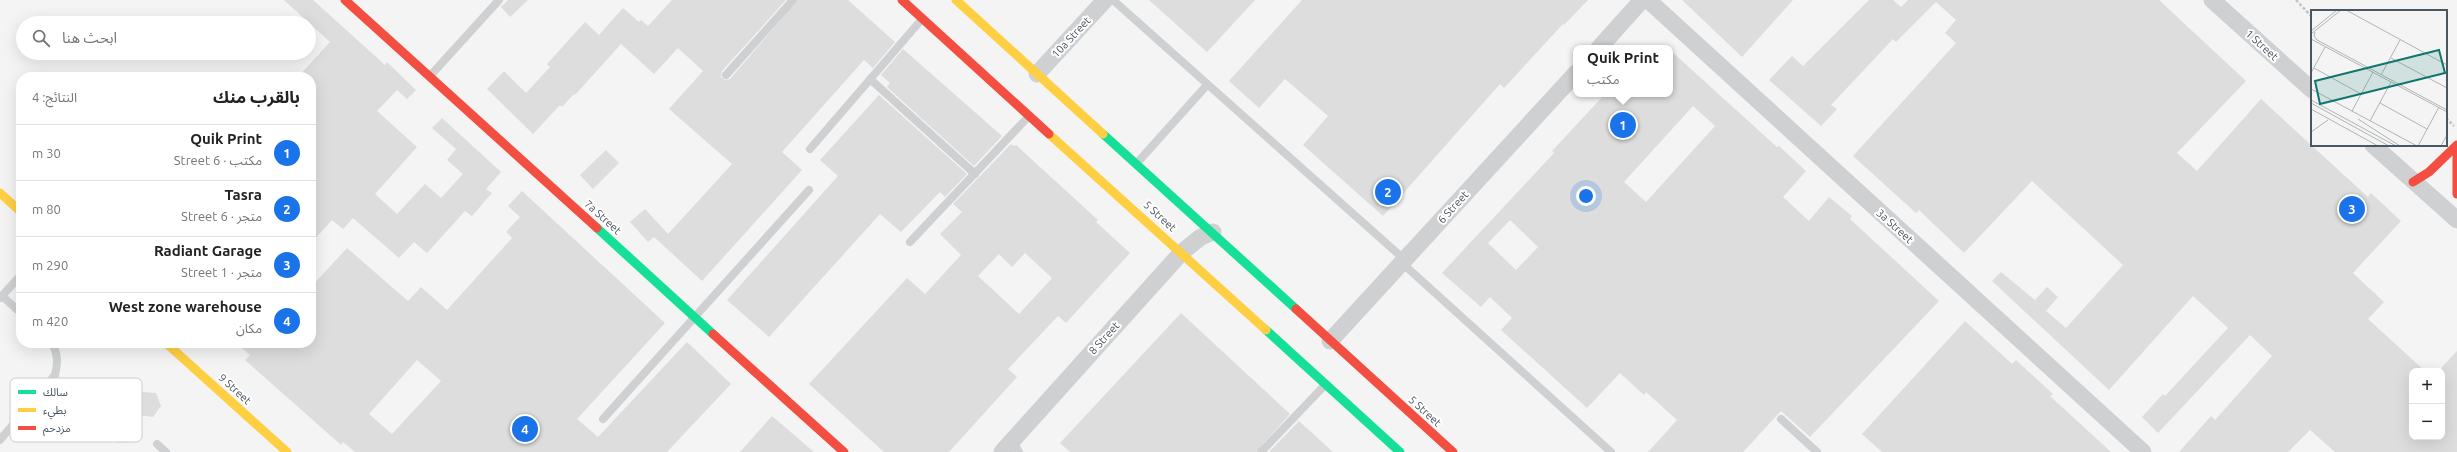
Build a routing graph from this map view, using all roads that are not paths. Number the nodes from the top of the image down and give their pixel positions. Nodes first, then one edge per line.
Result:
1 (345, 0) edge
2 (499, 0) edge
3 (793, 0) edge
4 (902, 0) edge
5 (956, 0) edge
6 (1105, 0) edge
7 (1113, 0) edge
8 (1642, 0) edge
9 (1648, 0) edge
10 (2212, 0) edge
11 (923, 19) junction
12 (1602, 45) edge
13 (1037, 74) junction
14 (726, 75) dead end
15 (1573, 76) edge
16 (430, 77) junction
17 (870, 79) junction
18 (1207, 85) junction
19 (2311, 89) edge
20 (1030, 115) junction
21 (2374, 146) edge
22 (2457, 146) edge
23 (810, 149) dead end
24 (2457, 153) edge
25 (1136, 164) junction
26 (975, 174) junction
27 (2413, 182) junction
28 (809, 190) dead end
29 (0, 193) edge
30 (2457, 194) edge
31 (16, 207) edge
32 (2457, 220) edge
33 (1213, 232) junction
34 (910, 242) dead end
35 (1182, 252) junction
36 (1403, 261) junction
37 (16, 280) edge
38 (1, 297) edge
39 (16, 310) edge
40 (695, 317) junction
41 (1330, 341) junction
42 (54, 348) edge
43 (172, 348) edge
44 (52, 378) edge
45 (1326, 384) junction
46 (1781, 419) dead end
47 (603, 420) dead end
48 (10, 428) edge
49 (0, 440) edge
50 (157, 444) dead end
51 (278, 444) junction
52 (1011, 448) edge
53 (166, 452) edge
54 (270, 452) edge
55 (287, 452) edge
56 (844, 452) edge
57 (1261, 452) edge
58 (1400, 452) edge
59 (1453, 452) edge
60 (1611, 452) edge
61 (1817, 452) edge
62 (2142, 452) edge

1 - 16 main road, 7a Street
2 - 16 lane
3 - 14 lane
4 - 11 main road, 5 Street
5 - 13 main road, 5 Street
6 - 13 street, 10a Street
7 - 18 lane
8 - 12 street
9 - 62 street, 3a Street
10 - 19 street, 1 Street
11 - 17 lane
11 - 20 main road, 5 Street
13 - 25 main road, 5 Street
15 - 36 street, 6 Street
16 - 40 main road, 7a Street
17 - 23 lane
17 - 26 lane
18 - 25 lane
18 - 36 lane
20 - 26 lane
20 - 35 main road, 5 Street
21 - 27 street
22 - 27 main road
24 - 30 main road
25 - 33 main road, 5 Street
26 - 34 lane
27 - 32 street
28 - 40 lane
29 - 31 main road
33 - 35 street, 8 Street
33 - 41 main road, 5 Street
35 - 45 main road, 5 Street
35 - 52 street, 8 Street
36 - 41 street, 6 Street
36 - 60 lane
37 - 38 lane
38 - 39 lane
40 - 47 lane
40 - 56 main road, 7a Street
41 - 59 main road, 5 Street
42 - 44 lane
43 - 51 main road, 9 Street
45 - 57 lane
45 - 58 main road, 5 Street
46 - 61 lane
48 - 49 lane
50 - 53 lane
51 - 54 lane
51 - 55 main road, 9 Street

